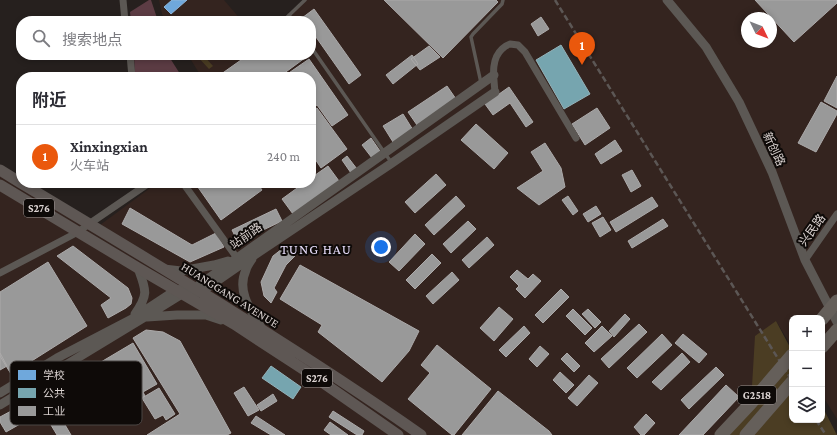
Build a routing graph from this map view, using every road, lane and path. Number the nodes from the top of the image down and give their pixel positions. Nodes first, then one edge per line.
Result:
1 (122, 0) edge
2 (305, 0) edge
3 (503, 0) edge
4 (667, 0) edge
5 (289, 15) edge
6 (124, 16) edge
7 (316, 54) edge
8 (130, 60) edge
9 (132, 72) edge
10 (494, 75) junction
11 (481, 84) junction
12 (495, 92) joint
13 (576, 138) dead end
14 (384, 153) junction
15 (392, 163) junction
16 (0, 170) edge
17 (16, 180) edge
18 (0, 185) edge
19 (29, 188) edge
20 (142, 188) edge
21 (187, 188) edge
22 (837, 214) edge
23 (89, 224) junction
24 (78, 232) junction
25 (253, 256) junction
26 (237, 258) junction
27 (804, 260) junction
28 (138, 268) junction
29 (163, 269) junction
30 (0, 273) edge
31 (198, 290) junction
32 (179, 292) junction
33 (837, 302) edge
34 (825, 316) edge
35 (145, 318) junction
36 (132, 319) junction
37 (837, 322) edge
38 (234, 324) junction
39 (262, 329) junction
40 (837, 330) edge
41 (825, 344) edge
42 (789, 359) edge
43 (52, 361) edge
44 (73, 361) edge
45 (789, 385) edge
46 (10, 386) edge
47 (0, 392) edge
48 (10, 399) edge
49 (0, 405) edge
50 (398, 435) edge
51 (421, 435) edge
52 (722, 435) edge
53 (746, 435) edge

1 - 6 street
2 - 5 lane
3 - 11 lane
4 - 27 street, 新创路
7 - 14 lane
8 - 9 street
10 - 11 street, 站前路
10 - 12 street
10 - 13 street
11 - 14 street, 站前路
12 - 15 street, 站前路
14 - 15 lane
14 - 26 street, 站前路
15 - 25 street, 站前路
16 - 17 main road, HUANGGANG AVENUE / S276
18 - 24 main road, HUANGGANG AVENUE / S276
19 - 23 main road, HUANGGANG AVENUE / S276
20 - 23 street
21 - 26 street
22 - 27 street, 兴民路
23 - 24 street
23 - 29 main road, HUANGGANG AVENUE / S276
24 - 28 main road, HUANGGANG AVENUE / S276
24 - 30 street
25 - 31 street, 站前路
25 - 39 street
26 - 29 street
26 - 31 street, 站前路
27 - 37 street, 新创路
28 - 32 main road, HUANGGANG AVENUE / S276
28 - 36 street
29 - 31 main road, HUANGGANG AVENUE / S276
31 - 32 street, 站前路
31 - 39 main road, HUANGGANG AVENUE / S276
32 - 35 street, 站前路
32 - 36 street, 站前路
32 - 38 main road, HUANGGANG AVENUE / S276
33 - 34 highway, bridge
35 - 38 street
35 - 44 street, 站前路
36 - 43 street, 站前路
38 - 50 main road, HUANGGANG AVENUE / S276
39 - 51 main road, HUANGGANG AVENUE / S276
40 - 41 highway
42 - 52 highway, G2518, bridge
45 - 53 highway, G2518
46 - 47 street, 站前路
48 - 49 street, 站前路

